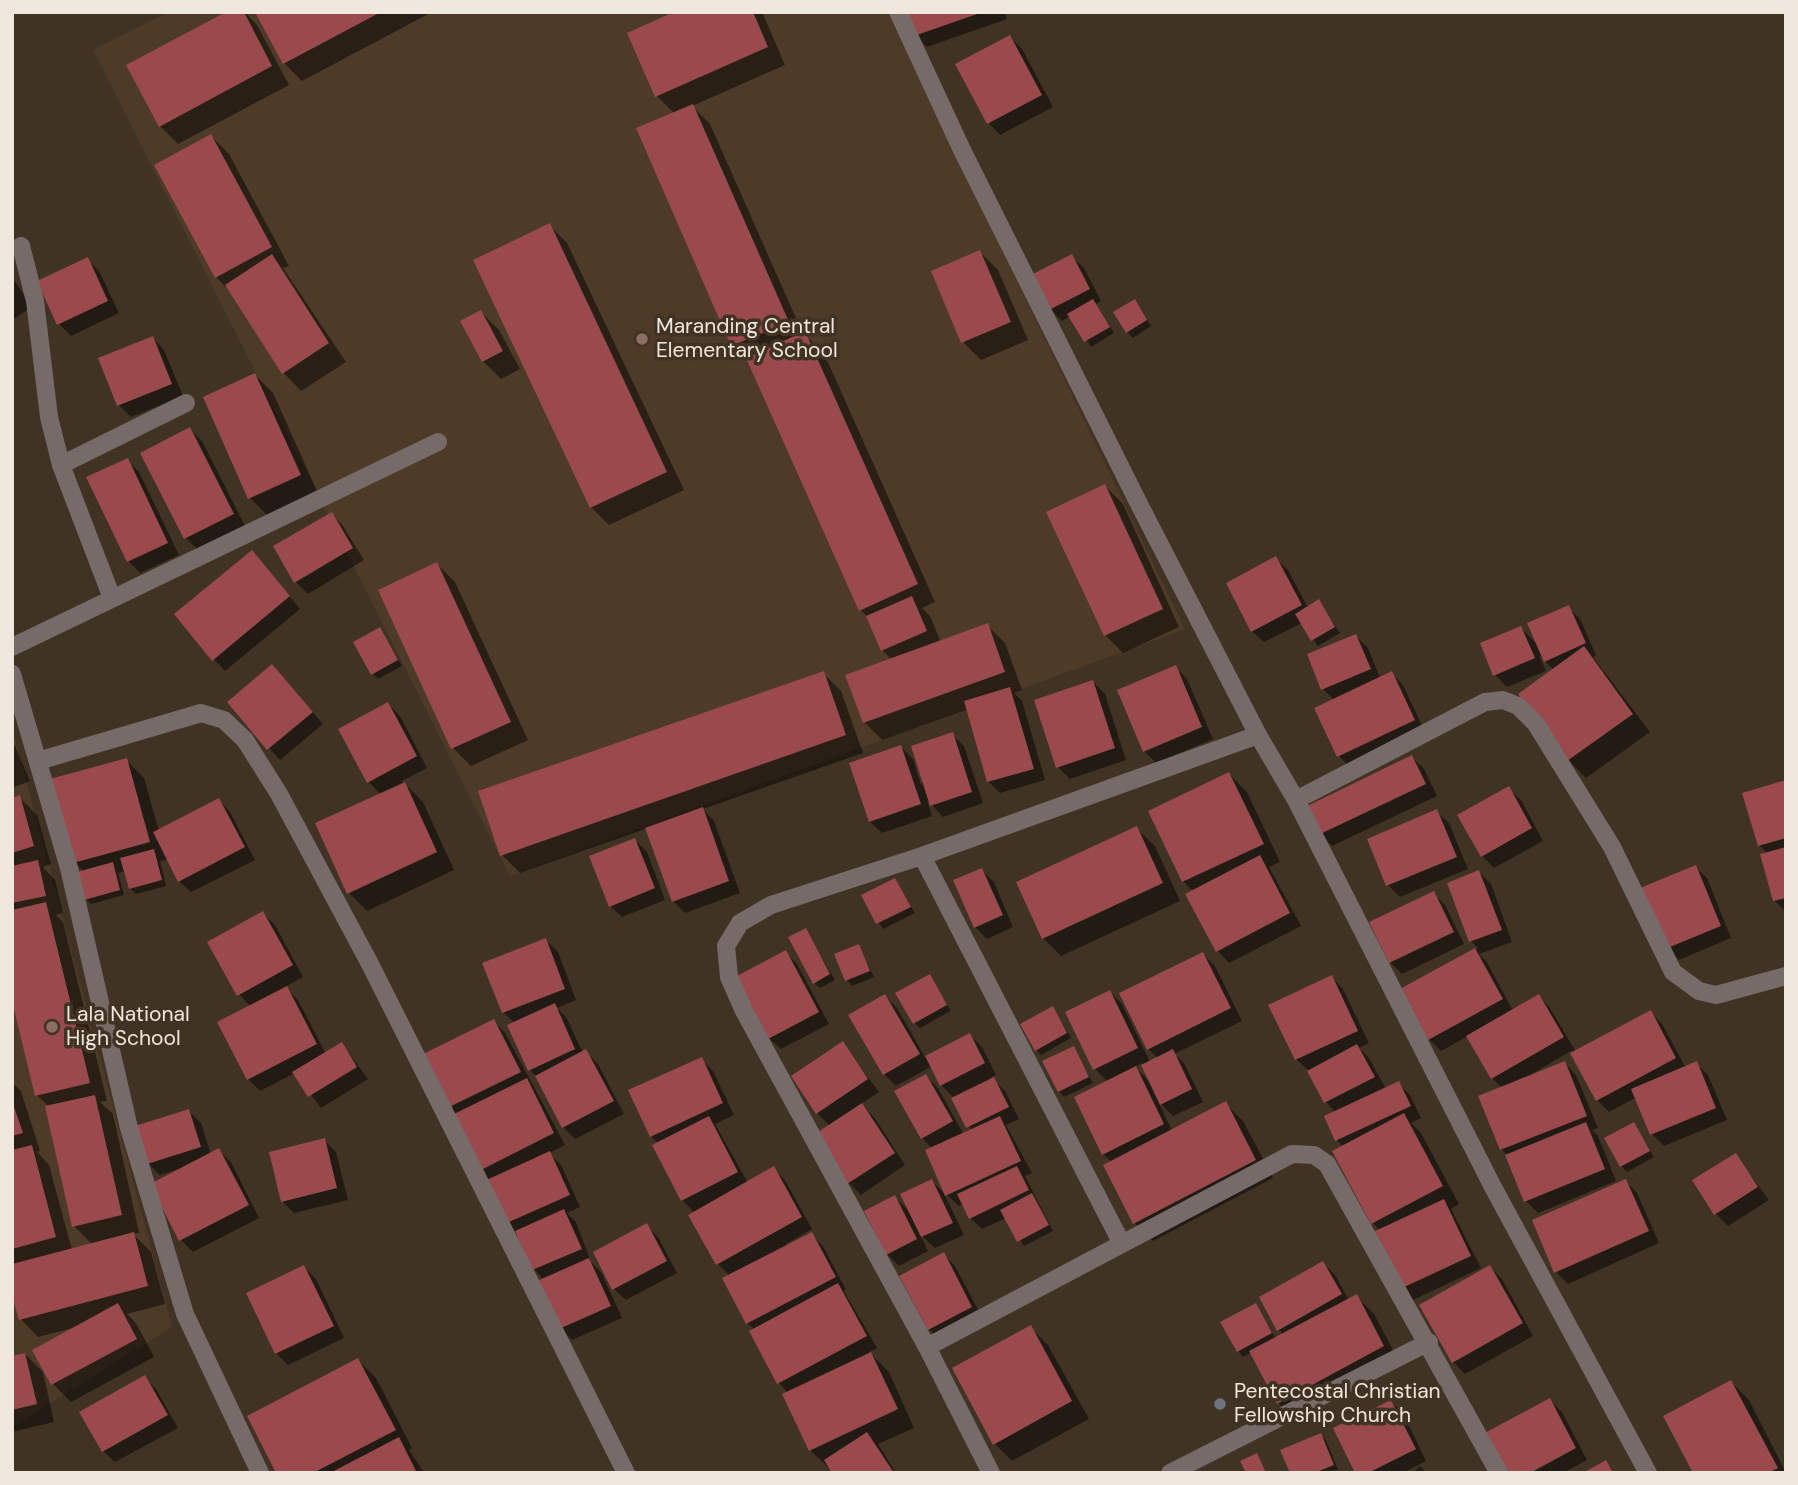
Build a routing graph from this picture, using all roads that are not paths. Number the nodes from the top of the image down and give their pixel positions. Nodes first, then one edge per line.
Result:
1 (898, 12) edge
2 (21, 246) dead end
3 (186, 403) dead end
4 (438, 442) dead end
5 (61, 465) junction
6 (112, 598) junction
7 (12, 647) edge
8 (12, 674) edge
9 (1258, 734) junction
10 (38, 761) junction
11 (1296, 800) junction
12 (922, 856) junction
13 (1786, 976) edge
14 (1122, 1244) junction
15 (1429, 1342) junction
16 (927, 1347) junction
17 (260, 1473) edge
18 (626, 1473) edge
19 (991, 1473) edge
20 (1170, 1473) edge
21 (1499, 1473) edge
22 (1648, 1473) edge

1 - 9 street
2 - 5 street
3 - 5 street
4 - 6 street
5 - 6 street
6 - 7 street
8 - 10 street
9 - 11 street
9 - 12 street
10 - 17 street
10 - 18 street
11 - 13 street
11 - 22 street
12 - 14 street
12 - 16 street
14 - 15 street
14 - 16 street
15 - 20 street
15 - 21 street
16 - 19 street

